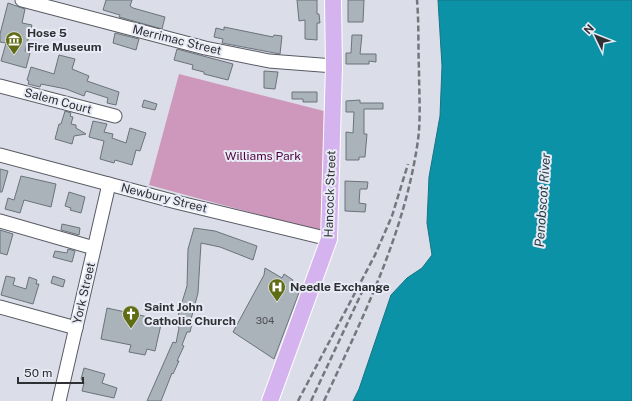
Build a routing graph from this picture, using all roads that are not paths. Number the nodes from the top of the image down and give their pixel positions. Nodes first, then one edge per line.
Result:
1 (22, 0) edge
2 (333, 0) edge
3 (334, 66) junction
4 (0, 86) edge
5 (115, 116) dead end
6 (0, 155) edge
7 (109, 184) junction
8 (0, 221) edge
9 (329, 239) junction
10 (94, 248) junction
11 (0, 307) edge
12 (76, 328) junction
13 (59, 401) edge
14 (270, 401) edge

1 - 3 street, Merrimac Street
2 - 3 main road, Hancock Street
3 - 9 main road, Hancock Street
4 - 5 street, Salem Court
6 - 7 street, Newbury Street
7 - 9 street, Newbury Street
7 - 10 street, York Street
8 - 10 street
9 - 14 main road, Hancock Street
10 - 12 street, York Street
11 - 12 street
12 - 13 street, York Street

